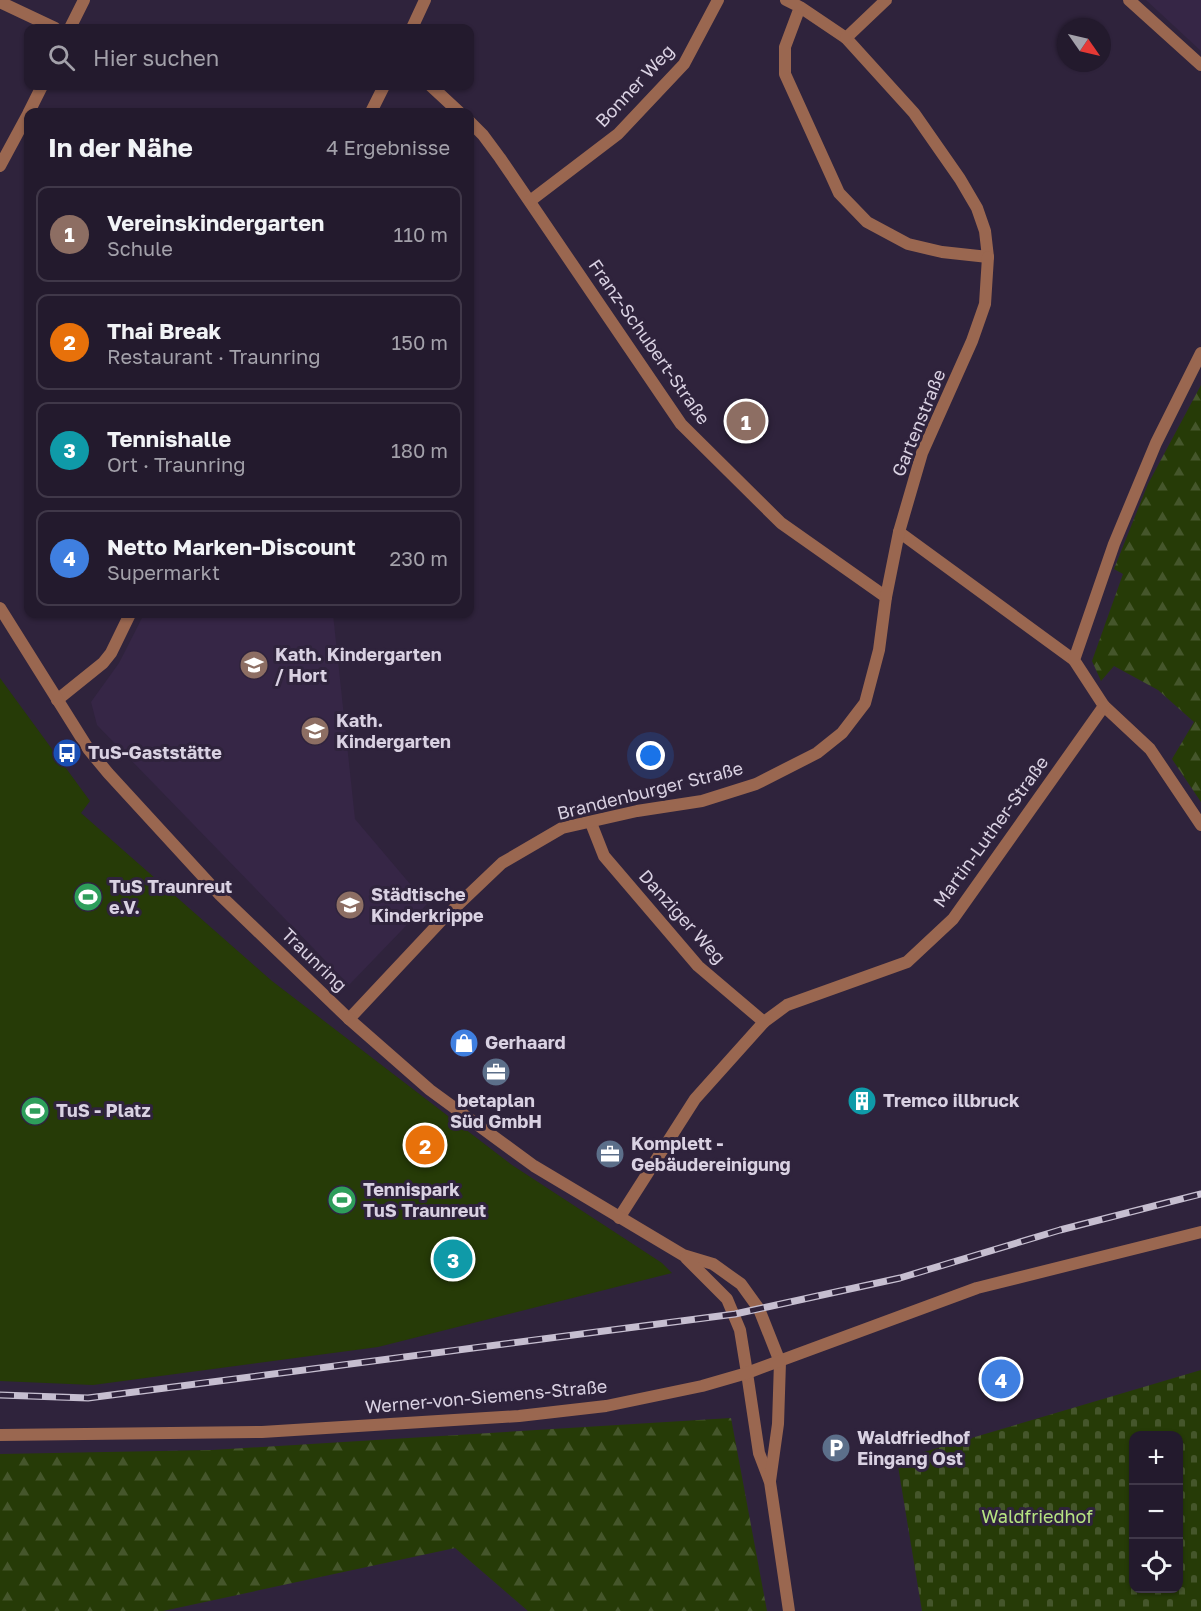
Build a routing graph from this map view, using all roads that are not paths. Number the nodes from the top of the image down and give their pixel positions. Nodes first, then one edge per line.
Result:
1 (84, 0) edge
2 (425, 0) edge
3 (718, 0) edge
4 (786, 0) edge
5 (886, 0) edge
6 (1129, 0) edge
7 (0, 2) edge
8 (800, 7) junction
9 (47, 24) edge
10 (72, 24) edge
11 (414, 24) edge
12 (846, 39) junction
13 (1201, 65) edge
14 (40, 90) edge
15 (382, 90) edge
16 (435, 90) edge
17 (31, 108) edge
18 (373, 108) edge
19 (455, 108) edge
20 (24, 122) edge
21 (474, 126) edge
22 (0, 166) edge
23 (530, 201) junction
24 (988, 257) junction
25 (1201, 354) edge
26 (899, 532) junction
27 (886, 597) junction
28 (0, 608) edge
29 (128, 618) edge
30 (1074, 660) junction
31 (57, 699) junction
32 (1104, 706) junction
33 (591, 823) junction
34 (1201, 825) edge
35 (349, 1019) junction
36 (764, 1022) junction
37 (619, 1218) junction
38 (1201, 1233) edge
39 (683, 1255) junction
40 (780, 1362) junction
41 (747, 1373) junction
42 (0, 1435) edge
43 (770, 1482) junction
44 (789, 1611) edge

1 - 10 street
2 - 11 street
3 - 23 street, Bonner Weg
4 - 8 street, Gartenstraße
5 - 12 street
6 - 13 street
7 - 9 street
8 - 12 street, Gartenstraße
8 - 24 street
12 - 24 street, Gartenstraße
14 - 17 street
15 - 18 street
16 - 19 street
20 - 22 street
21 - 23 street, Franz-Schubert-Straße
23 - 27 street, Franz-Schubert-Straße
24 - 26 street, Gartenstraße
25 - 30 street
26 - 27 street, Brandenburger Straße
26 - 30 street
27 - 33 street, Brandenburger Straße
28 - 31 street, Traunring
29 - 31 street
30 - 32 street
31 - 35 street, Traunring
32 - 34 street
32 - 36 street, Martin-Luther-Straße
33 - 35 street, Brandenburger Straße
33 - 36 street, Danziger Weg
35 - 37 street, Traunring
36 - 37 street, Martin-Luther-Straße
37 - 39 street, Traunring
38 - 40 street, Werner-von-Siemens-Straße
39 - 40 street, Traunring
39 - 41 street, Traunring
40 - 41 street, Werner-von-Siemens-Straße
40 - 43 street
41 - 42 street, Werner-von-Siemens-Straße
41 - 43 street, Traunring
43 - 44 street

